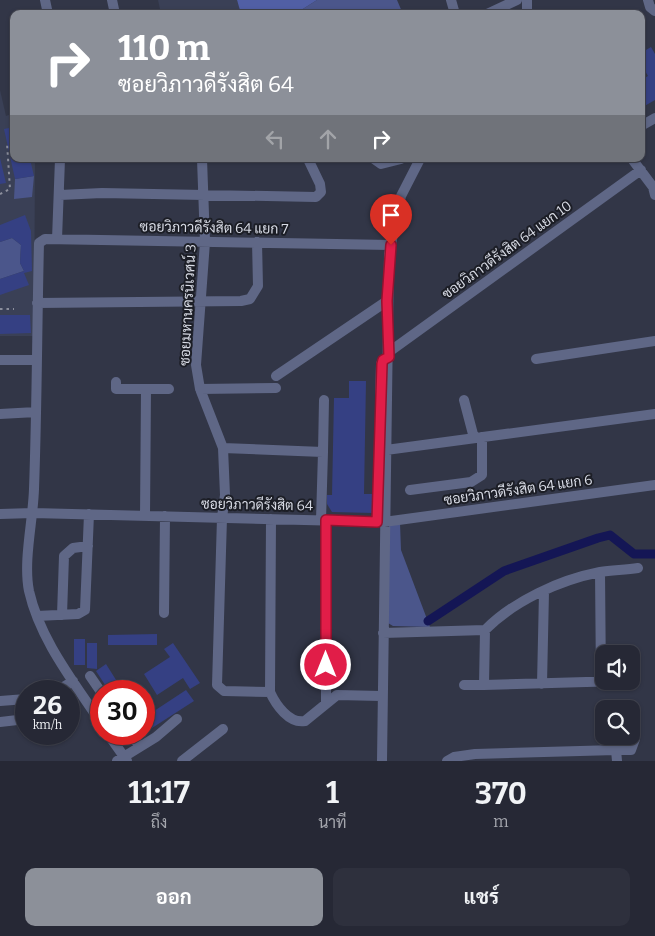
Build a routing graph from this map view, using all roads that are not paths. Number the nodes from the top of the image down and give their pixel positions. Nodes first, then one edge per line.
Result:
1 (517, 0) edge
2 (648, 0) edge
3 (496, 10) edge
4 (655, 11) edge
5 (60, 162) edge
6 (202, 162) edge
7 (309, 162) edge
8 (418, 162) edge
9 (634, 162) edge
10 (641, 170) junction
11 (652, 178) edge
12 (60, 195) junction
13 (205, 196) junction
14 (655, 196) edge
15 (57, 239) junction
16 (205, 242) junction
17 (257, 242) junction
18 (391, 245) junction
19 (387, 301) junction
20 (200, 302) junction
21 (37, 303) junction
22 (655, 341) edge
23 (389, 355) junction
24 (536, 359) dead end
25 (0, 360) edge
26 (35, 360) junction
27 (276, 376) dead end
28 (116, 382) dead end
29 (169, 388) dead end
30 (200, 388) junction
31 (276, 388) dead end
32 (146, 389) junction
33 (324, 400) dead end
34 (464, 400) dead end
35 (36, 412) junction
36 (0, 414) edge
37 (655, 414) edge
38 (478, 438) junction
39 (223, 448) junction
40 (386, 450) junction
41 (323, 452) junction
42 (655, 485) edge
43 (410, 490) dead end
44 (33, 513) junction
45 (0, 514) edge
46 (89, 514) junction
47 (145, 516) junction
48 (165, 516) junction
49 (222, 518) junction
50 (271, 519) junction
51 (324, 520) junction
52 (380, 522) junction
53 (88, 546) junction
54 (638, 568) dead end
55 (600, 572) junction
56 (544, 592) junction
57 (164, 614) dead end
58 (62, 615) junction
59 (37, 616) junction
60 (485, 630) junction
61 (383, 633) junction
62 (601, 645) edge
63 (90, 676) dead end
64 (72, 680) edge
65 (93, 680) edge
66 (595, 683) edge
67 (542, 684) junction
68 (464, 685) dead end
69 (484, 685) junction
70 (80, 692) edge
71 (270, 692) junction
72 (382, 696) junction
73 (15, 700) edge
74 (0, 701) edge
75 (326, 702) junction
76 (90, 706) edge
77 (176, 719) dead end
78 (15, 720) edge
79 (0, 722) edge
80 (223, 730) dead end
81 (114, 745) edge
82 (633, 745) edge
83 (140, 746) joint
84 (617, 756) edge
85 (477, 758) edge
86 (122, 760) edge
87 (182, 761) edge
88 (382, 761) edge
89 (447, 761) edge

1 - 3 street
2 - 4 street
5 - 12 street
6 - 13 street, ซอยมหานครนิเวศน์ 3
7 - 13 street
8 - 18 street
9 - 10 street
10 - 11 street
10 - 23 street, ซอยวิภาวดีรังสิต 64 แยก 10
11 - 14 street
12 - 13 street
12 - 15 street
13 - 16 street, ซอยมหานครนิเวศน์ 3
15 - 16 street, ซอยวิภาวดีรังสิต 64 แยก 7
15 - 21 street, ซอยวิภาวดีรังสิต 64 แยก 7
16 - 17 street, ซอยวิภาวดีรังสิต 64 แยก 7
16 - 20 street, ซอยมหานครนิเวศน์ 3
17 - 18 street, ซอยวิภาวดีรังสิต 64 แยก 7
17 - 20 street
18 - 19 street
19 - 23 street
19 - 27 street
20 - 21 street
20 - 30 street, ซอยมหานครนิเวศน์ 3
21 - 26 street
22 - 24 street
23 - 40 street
23 - 52 street
25 - 26 street
26 - 35 street
28 - 32 street
29 - 32 street
30 - 31 street
30 - 39 street, ซอยมหานครนิเวศน์ 3
32 - 47 street
33 - 41 street
34 - 38 street
35 - 36 street
35 - 44 street
37 - 38 street
38 - 40 street
38 - 43 street
39 - 41 street
39 - 49 street, ซอยมหานครนิเวศน์ 3
40 - 52 street
41 - 51 street
42 - 52 street, ซอยวิภาวดีรังสิต 64 แยก 6
44 - 45 street, ซอยวิภาวดีรังสิต 64
44 - 46 street, ซอยวิภาวดีรังสิต 64
44 - 59 street
46 - 47 street, ซอยวิภาวดีรังสิต 64
46 - 53 street
47 - 48 street, ซอยวิภาวดีรังสิต 64
48 - 49 street, ซอยวิภาวดีรังสิต 64
48 - 57 street
49 - 50 street, ซอยวิภาวดีรังสิต 64
49 - 71 street, ซอยมหานครนิเวศน์ 3
50 - 51 street, ซอยวิภาวดีรังสิต 64
50 - 71 street
51 - 52 street, ซอยวิภาวดีรังสิต 64
51 - 75 street
52 - 61 street
53 - 58 street
53 - 58 street
54 - 55 street
55 - 56 street
55 - 62 street
56 - 60 street
56 - 67 street
58 - 59 street
59 - 64 street
60 - 61 street
60 - 69 street
61 - 72 street
63 - 65 street
66 - 67 street
67 - 69 street
68 - 69 street
70 - 76 street
71 - 75 street
72 - 75 street
72 - 88 street
73 - 74 street
77 - 83 street
78 - 79 street
80 - 87 street
81 - 86 street
82 - 84 street
83 - 86 street
84 - 85 street
85 - 89 street

